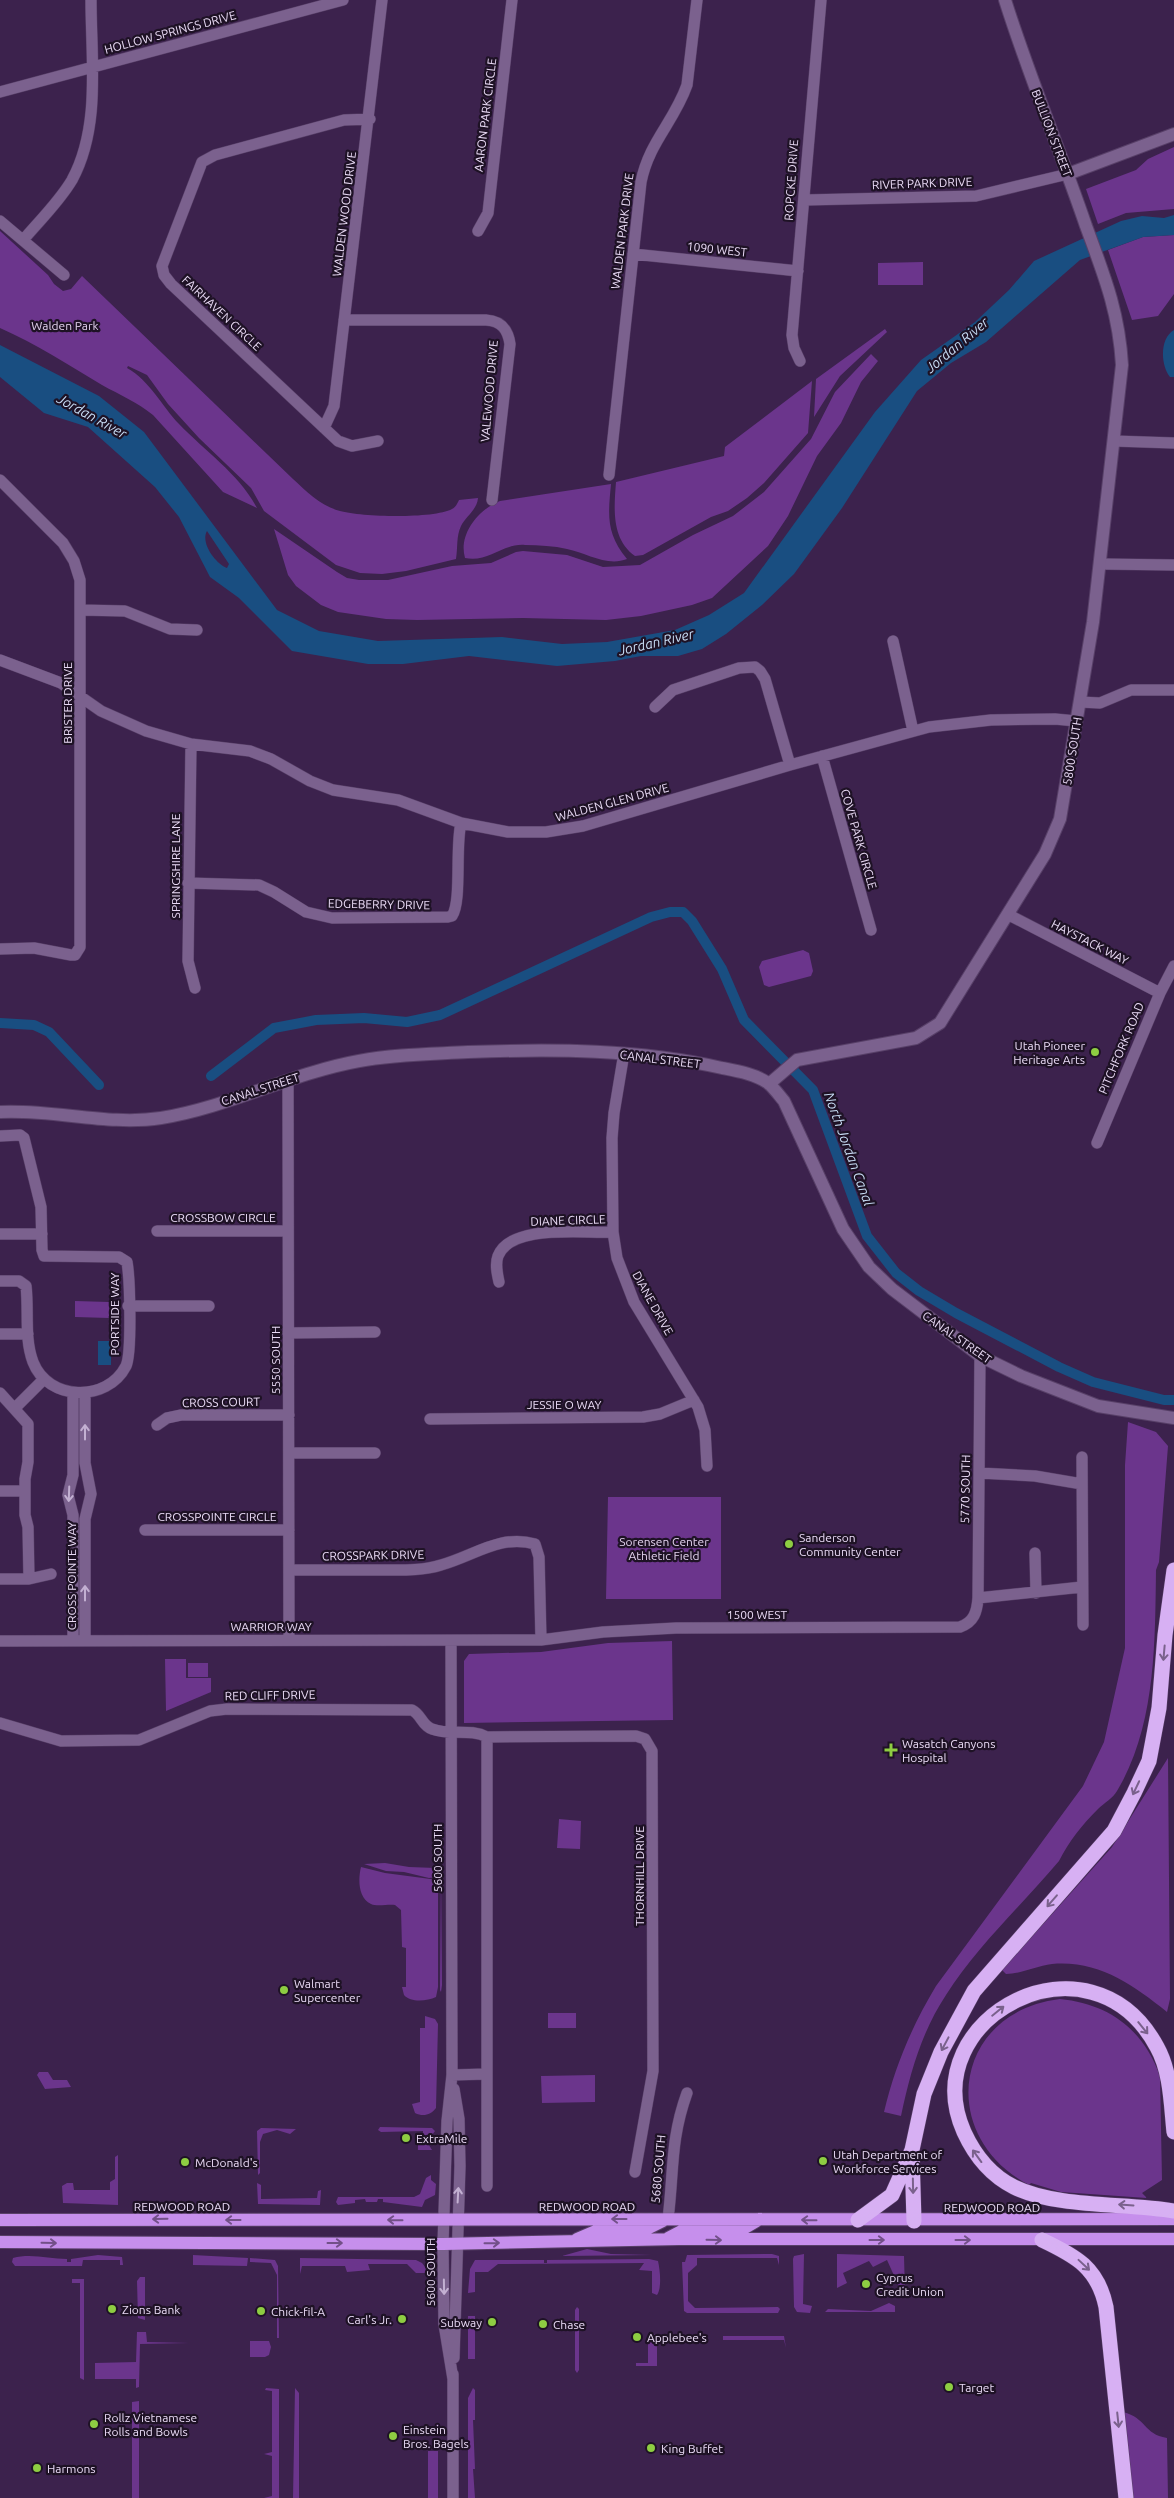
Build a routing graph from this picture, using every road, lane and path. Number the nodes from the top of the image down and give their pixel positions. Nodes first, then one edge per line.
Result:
1 (91, 0) edge
2 (343, 0) edge
3 (382, 0) edge
4 (512, 0) edge
5 (697, 0) edge
6 (820, 0) edge
7 (1006, 0) edge
8 (92, 68) junction
9 (0, 92) edge
10 (370, 119) junction
11 (1174, 134) edge
12 (1068, 174) junction
13 (805, 200) junction
14 (0, 221) edge
15 (478, 230) dead end
16 (24, 239) junction
17 (633, 254) junction
18 (1100, 265) joint
19 (798, 271) junction
20 (64, 275) dead end
21 (344, 320) junction
22 (800, 361) dead end
23 (324, 428) junction
24 (378, 441) dead end
25 (1114, 441) junction
26 (1174, 443) edge
27 (609, 475) dead end
28 (0, 480) edge
29 (492, 500) dead end
30 (1101, 564) junction
31 (1174, 565) edge
32 (81, 610) junction
33 (198, 630) dead end
34 (893, 641) dead end
35 (0, 660) edge
36 (1174, 690) edge
37 (81, 696) junction
38 (1080, 702) junction
39 (656, 707) dead end
40 (1076, 721) junction
41 (913, 731) junction
42 (191, 744) junction
43 (822, 756) junction
44 (790, 765) junction
45 (461, 823) junction
46 (188, 883) junction
47 (1009, 915) junction
48 (871, 930) dead end
49 (0, 949) edge
50 (1174, 966) edge
51 (195, 988) dead end
52 (1160, 993) junction
53 (624, 1053) junction
54 (288, 1080) junction
55 (769, 1084) junction
56 (0, 1112) edge
57 (0, 1136) edge
58 (1097, 1142) dead end
59 (157, 1231) dead end
60 (288, 1231) junction
61 (613, 1232) junction
62 (0, 1234) edge
63 (42, 1234) junction
64 (0, 1281) edge
65 (499, 1282) dead end
66 (128, 1306) junction
67 (209, 1306) dead end
68 (375, 1332) dead end
69 (288, 1333) junction
70 (0, 1334) edge
71 (28, 1334) junction
72 (980, 1356) junction
73 (44, 1379) junction
74 (0, 1393) edge
75 (79, 1393) junction
76 (694, 1400) junction
77 (15, 1408) junction
78 (288, 1415) junction
79 (1174, 1418) edge
80 (430, 1419) dead end
81 (157, 1425) dead end
82 (288, 1453) junction
83 (375, 1453) dead end
84 (1082, 1457) dead end
85 (707, 1466) dead end
86 (979, 1473) junction
87 (1082, 1484) junction
88 (0, 1491) edge
89 (25, 1491) junction
90 (145, 1530) dead end
91 (289, 1530) junction
92 (1035, 1553) dead end
93 (289, 1570) junction
94 (1174, 1570) edge
95 (51, 1574) dead end
96 (0, 1579) edge
97 (29, 1579) junction
98 (1082, 1587) junction
99 (1036, 1593) junction
100 (978, 1598) junction
101 (971, 1622) joint
102 (1083, 1625) dead end
103 (289, 1640) junction
104 (541, 1640) junction
105 (0, 1641) edge
106 (79, 1641) junction
107 (451, 1641) junction
108 (0, 1723) edge
109 (451, 1732) junction
110 (488, 1737) junction
111 (486, 2074) junction
112 (452, 2075) junction
113 (686, 2093) dead end
114 (1174, 2132) edge
115 (912, 2150) junction
116 (635, 2172) dead end
117 (487, 2186) dead end
118 (1174, 2211) edge
119 (668, 2219) junction
120 (760, 2219) junction
121 (1174, 2219) edge
122 (0, 2220) edge
123 (457, 2220) junction
124 (858, 2220) junction
125 (444, 2221) junction
126 (914, 2221) junction
127 (665, 2240) junction
128 (1042, 2240) junction
129 (1174, 2240) edge
130 (0, 2242) edge
131 (572, 2242) junction
132 (457, 2243) junction
133 (443, 2244) junction
134 (453, 2379) junction
135 (453, 2498) edge
136 (1126, 2498) edge

1 - 8 street
2 - 8 street, HOLLOW SPRINGS DRIVE
3 - 10 street, WALDEN WOOD DRIVE
4 - 15 street, AARON PARK CIRCLE
5 - 17 street, WALDEN PARK DRIVE
6 - 13 street, ROPCKE DRIVE
7 - 12 street, BULLION STREET
8 - 9 street, HOLLOW SPRINGS DRIVE
8 - 16 street
10 - 21 street, WALDEN WOOD DRIVE
10 - 23 street, FAIRHAVEN CIRCLE
11 - 12 street
12 - 13 street, RIVER PARK DRIVE
12 - 18 street, BULLION STREET
13 - 19 street, ROPCKE DRIVE
14 - 16 street
16 - 20 street
17 - 19 street, 1090 WEST
17 - 27 street, WALDEN PARK DRIVE
18 - 25 street, 5800 SOUTH
19 - 22 street, ROPCKE DRIVE
21 - 23 street, WALDEN WOOD DRIVE
21 - 29 street, VALEWOOD DRIVE
23 - 24 street, FAIRHAVEN CIRCLE
25 - 26 street
25 - 30 street, 5800 SOUTH
28 - 32 street, BRISTER DRIVE
30 - 31 street
30 - 38 street, 5800 SOUTH
32 - 33 street
32 - 37 street, BRISTER DRIVE
34 - 41 street
35 - 37 street, WALDEN GLEN DRIVE
36 - 38 street
37 - 42 street, WALDEN GLEN DRIVE
37 - 49 street, BRISTER DRIVE
38 - 40 street, 5800 SOUTH
39 - 44 street
40 - 41 street, WALDEN GLEN DRIVE
40 - 47 street, 5800 SOUTH
41 - 43 street, WALDEN GLEN DRIVE
42 - 45 street, WALDEN GLEN DRIVE
42 - 46 street, SPRINGSHIRE LANE
43 - 44 street, WALDEN GLEN DRIVE
43 - 48 street, COVE PARK CIRCLE
44 - 45 street, WALDEN GLEN DRIVE
45 - 46 street, EDGEBERRY DRIVE
46 - 51 street, SPRINGSHIRE LANE
47 - 52 street, HAYSTACK WAY
47 - 55 street, 5800 SOUTH
50 - 52 street, PITCHFORK ROAD
52 - 58 street, PITCHFORK ROAD
53 - 54 street, CANAL STREET
53 - 55 street, CANAL STREET
53 - 61 street, DIANE DRIVE
54 - 56 street, CANAL STREET
54 - 60 street, 5550 SOUTH
55 - 72 street, CANAL STREET
57 - 63 street, PORTSIDE WAY
59 - 60 street, CROSSBOW CIRCLE
60 - 69 street, 5550 SOUTH
61 - 65 street, DIANE CIRCLE
61 - 76 street, DIANE DRIVE
62 - 63 street
63 - 66 street, PORTSIDE WAY
64 - 71 street
66 - 67 street
66 - 75 street, PORTSIDE WAY
68 - 69 street
69 - 78 street, 5550 SOUTH
70 - 71 street
71 - 73 street
72 - 79 street, CANAL STREET
72 - 86 street, 5770 SOUTH
73 - 75 street
73 - 77 street
74 - 77 street
75 -> 106 street, CROSS POINTE WAY
106 -> 75 street, CROSS POINTE WAY
76 - 80 street, JESSIE O WAY
76 - 85 street, DIANE DRIVE
77 - 89 street
78 - 81 street, CROSS COURT
78 - 82 street, 5550 SOUTH
82 - 83 street
82 - 91 street, 5550 SOUTH
84 - 87 street
86 - 87 street
86 - 100 street, 5770 SOUTH
87 - 98 street
88 - 89 street
89 - 97 street
90 - 91 street, CROSSPOINTE CIRCLE
91 - 93 street, 5550 SOUTH
92 - 99 street
93 - 103 street, 5550 SOUTH
93 - 104 street, CROSSPARK DRIVE
94 -> 115 highway
95 - 97 street
96 - 97 street
98 - 99 street
98 - 102 street
99 - 100 street
100 - 101 street, 5770 SOUTH
101 - 104 street, 1500 WEST
103 - 106 street, WARRIOR WAY
103 - 107 street, WARRIOR WAY
104 - 107 street, WARRIOR WAY
105 - 106 street, WARRIOR WAY
107 - 109 street, 5600 SOUTH
108 - 109 street, RED CLIFF DRIVE
109 - 110 street, THORNHILL DRIVE
109 - 112 street, 5600 SOUTH
110 - 111 street
110 - 116 street, THORNHILL DRIVE
111 - 112 street
111 - 117 street
123 -> 112 street, 5600 SOUTH
112 - 125 street, 5600 SOUTH
113 - 119 street, 5680 SOUTH
118 -> 114 highway
115 - 124 highway
115 -> 126 highway
119 - 120 main road, REDWOOD ROAD
119 -> 123 main road, REDWOOD ROAD
119 - 131 main road
124 -> 120 main road, REDWOOD ROAD
120 - 127 main road
121 - 126 main road, REDWOOD ROAD
125 -> 122 main road, REDWOOD ROAD
123 - 125 main road, REDWOOD ROAD
123 - 132 street, 5600 SOUTH
124 - 126 main road, REDWOOD ROAD
125 - 133 street, 5600 SOUTH
127 -> 128 main road
127 - 131 main road
128 - 129 main road
128 -> 136 highway
130 -> 133 main road
132 -> 131 main road
132 - 133 main road
132 - 134 street, 5600 SOUTH
133 -> 134 street, 5600 SOUTH
134 - 135 street, 5600 SOUTH

